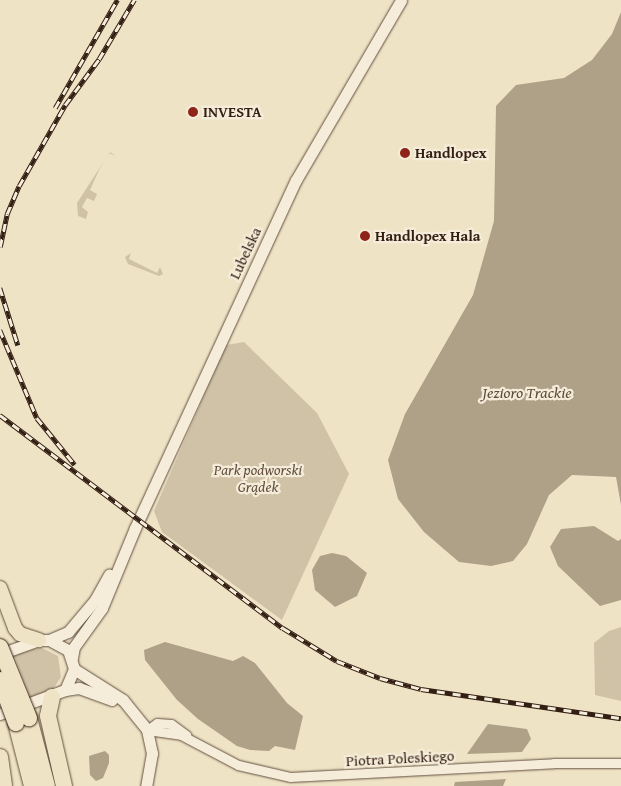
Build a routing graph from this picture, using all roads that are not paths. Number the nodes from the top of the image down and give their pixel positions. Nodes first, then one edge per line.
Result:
1 (401, 0) edge
2 (135, 528) junction
3 (0, 588) edge
4 (44, 640) junction
5 (0, 647) edge
6 (0, 654) edge
7 (73, 663) junction
8 (0, 680) edge
9 (58, 694) junction
10 (0, 714) edge
11 (23, 720) junction
12 (147, 730) junction
13 (0, 757) edge
14 (621, 763) edge
15 (4, 786) edge
16 (32, 786) edge
17 (47, 786) edge
18 (64, 786) edge
19 (146, 786) edge

1 - 2 street, Lubelska
2 - 4 street, Lubelska
2 - 7 street, Lubelska
3 - 4 main road
4 - 6 street, Lubelska
4 - 7 street
5 - 11 highway, bridge
7 - 9 street, Lubelska
7 - 12 street
8 - 11 highway, bridge
9 - 10 street
9 - 12 street
9 - 18 highway
11 - 16 highway
11 - 17 highway
12 - 14 street, Piotra Poleskiego
12 - 19 street
13 - 15 highway

